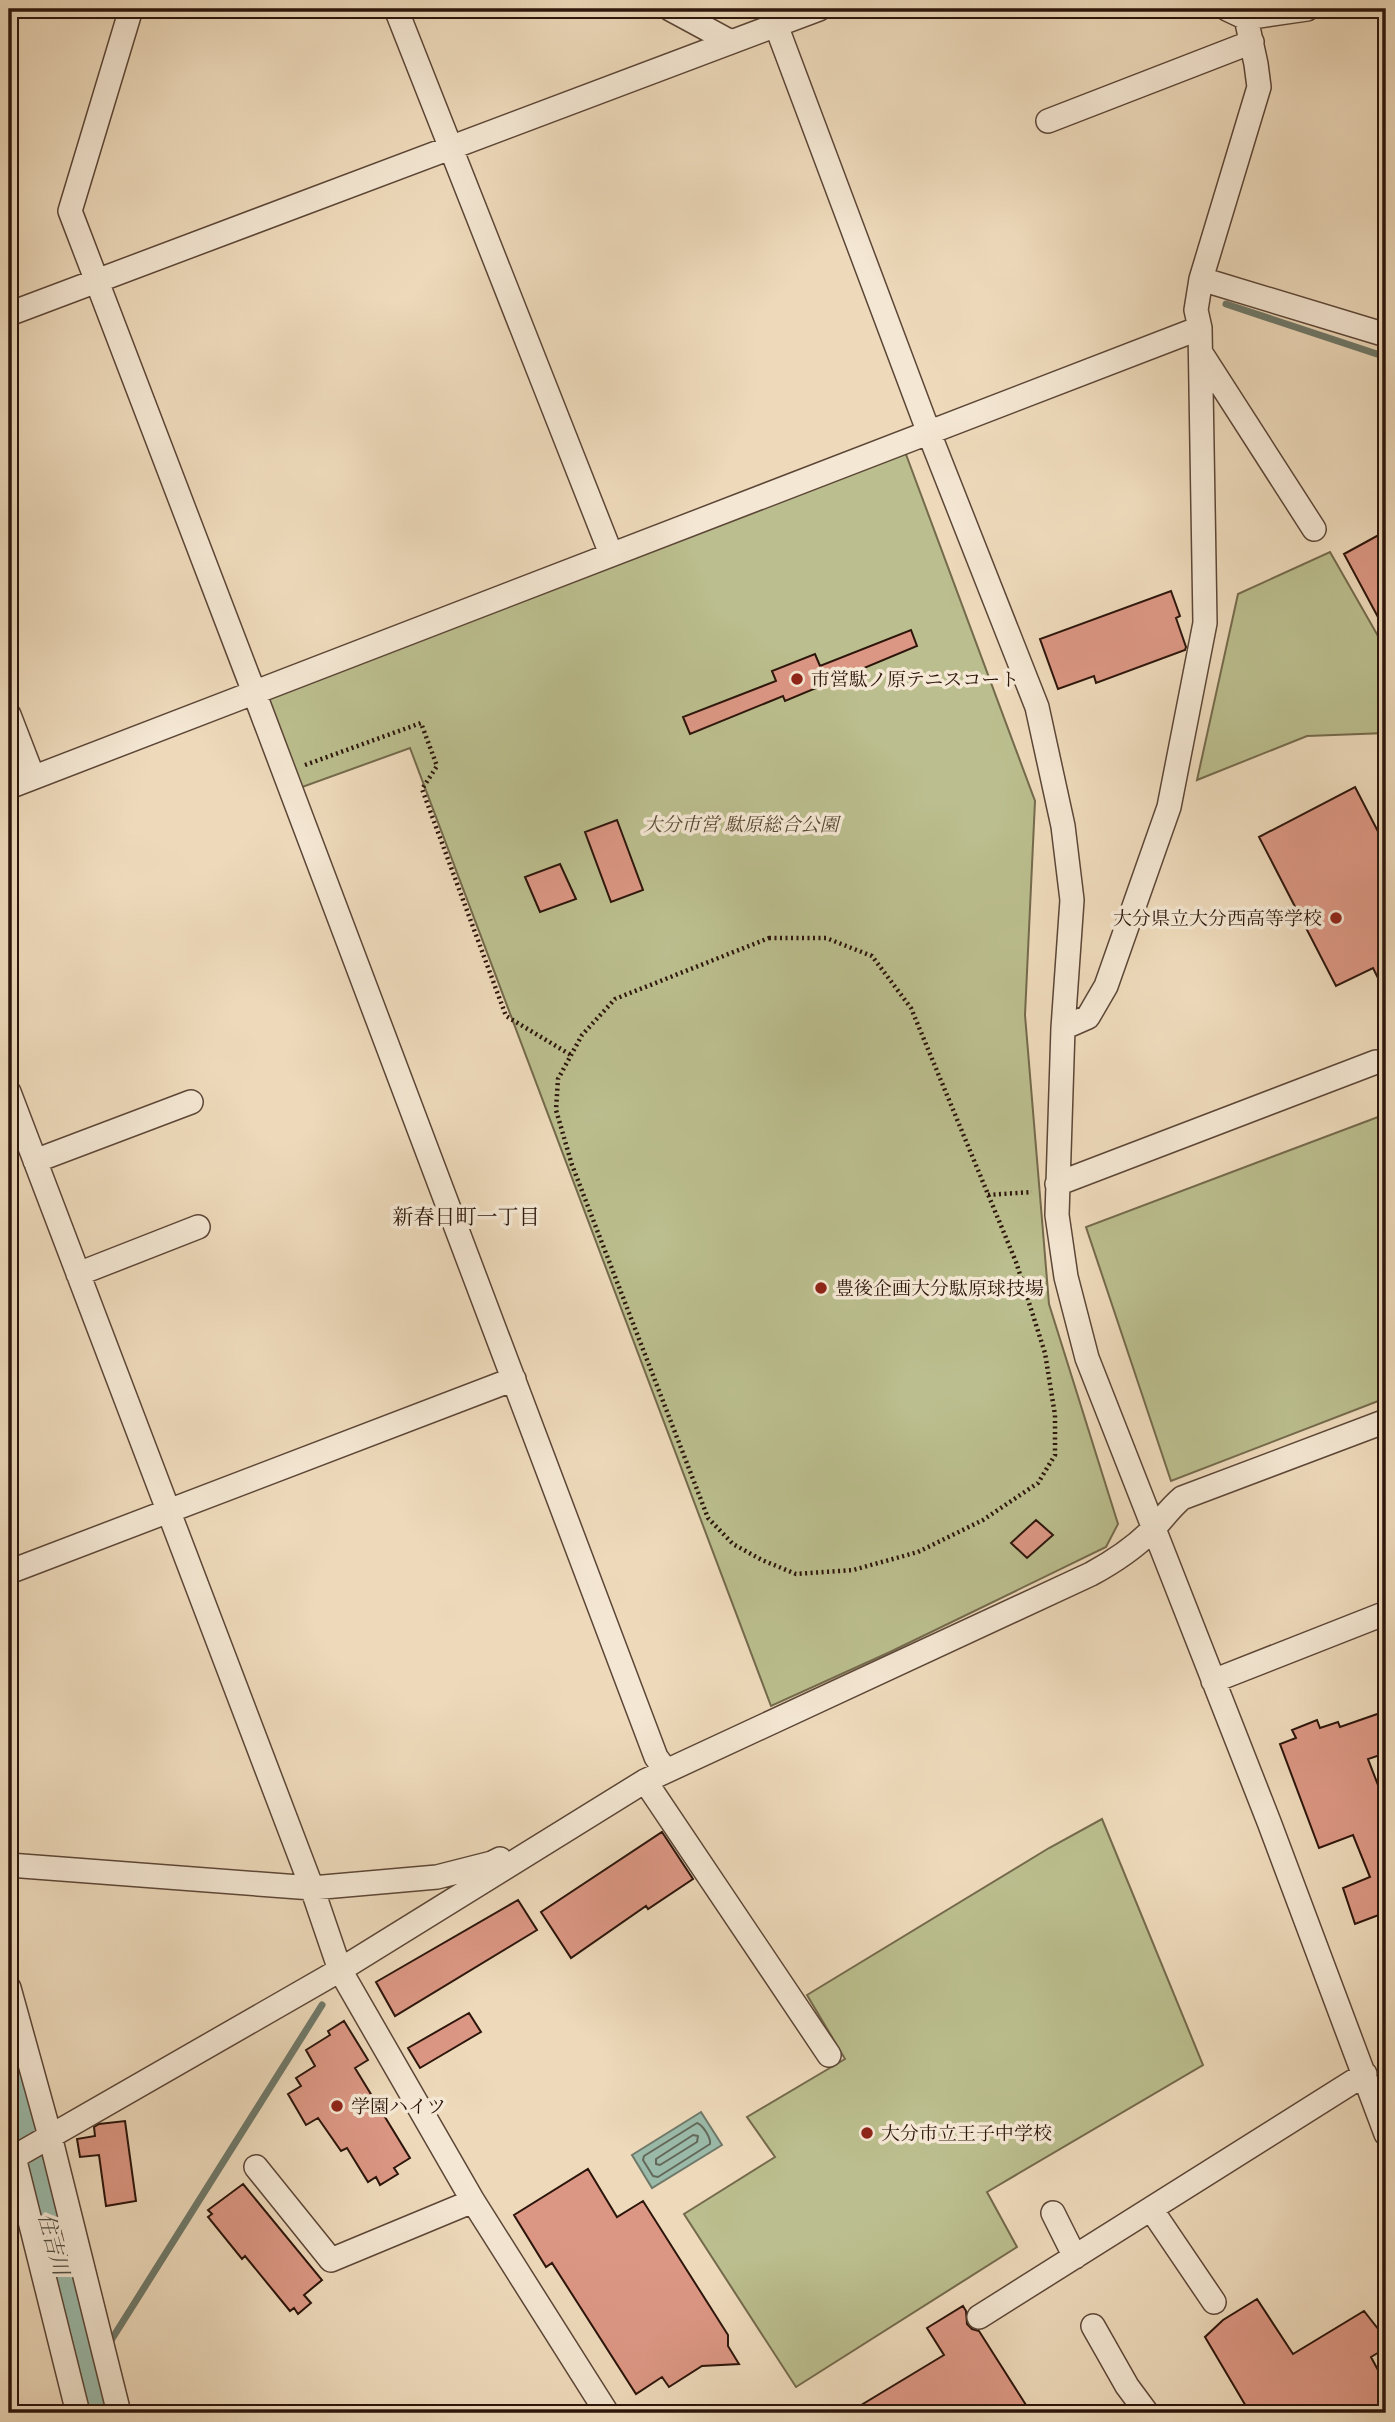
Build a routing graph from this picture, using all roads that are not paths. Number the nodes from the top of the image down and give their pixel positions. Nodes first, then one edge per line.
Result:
1 (131, 9) edge
2 (396, 9) edge
3 (670, 9) edge
4 (819, 9) edge
5 (1307, 9) edge
6 (1236, 13) edge
7 (773, 17) edge
8 (731, 42) junction
9 (1252, 42) junction
10 (1048, 121) dead end
11 (451, 147) junction
12 (1201, 279) junction
13 (97, 281) junction
14 (9, 314) edge
15 (1200, 328) junction
16 (1386, 335) edge
17 (1201, 354) junction
18 (929, 433) junction
19 (1314, 529) dead end
20 (611, 554) junction
21 (254, 691) junction
22 (9, 715) edge
23 (33, 778) junction
24 (9, 787) edge
25 (1063, 1028) junction
26 (1376, 1062) dead end
27 (9, 1092) edge
28 (191, 1102) dead end
29 (35, 1161) junction
30 (1057, 1184) junction
31 (198, 1227) dead end
32 (78, 1274) junction
33 (514, 1379) junction
34 (1386, 1421) edge
35 (168, 1511) junction
36 (1153, 1529) junction
37 (9, 1572) edge
38 (1386, 1613) edge
39 (1213, 1681) junction
40 (666, 1771) junction
41 (645, 1781) junction
42 (585, 1817) junction
43 (9, 1865) edge
44 (312, 1888) junction
45 (340, 1970) junction
46 (9, 1987) edge
47 (829, 2055) dead end
48 (1365, 2074) junction
49 (1386, 2134) edge
50 (50, 2136) junction
51 (12, 2158) edge
52 (256, 2167) dead end
53 (472, 2201) junction
54 (1151, 2209) junction
55 (1052, 2213) dead end
56 (1076, 2257) junction
57 (1214, 2302) dead end
58 (979, 2317) dead end
59 (1093, 2326) dead end
60 (78, 2413) edge
61 (119, 2413) edge
62 (607, 2413) edge
63 (1147, 2413) edge

1 - 13 street
2 - 11 street
3 - 8 street
4 - 7 street
5 - 6 street
6 - 9 street
7 - 8 street
7 - 18 street
8 - 11 street
9 - 10 street
9 - 12 street
11 - 13 street
11 - 20 street
12 - 15 street
12 - 16 street
13 - 14 street
13 - 21 street
15 - 17 street
15 - 18 street
17 - 19 street
17 - 25 street
18 - 20 street
18 - 25 street
20 - 21 street
21 - 23 street
21 - 33 street
22 - 23 street
23 - 24 street
25 - 30 street
26 - 30 street
27 - 29 street
28 - 29 street
29 - 32 street
30 - 36 street
31 - 32 street
32 - 35 street
33 - 35 street
33 - 40 street
34 - 36 street
35 - 37 street
35 - 44 street
36 - 39 street
36 - 40 street
38 - 39 street
39 - 48 street
40 - 41 street
41 - 42 street
41 - 47 street
42 - 44 street
42 - 45 street
43 - 44 street
44 - 45 street
45 - 50 street
45 - 53 street
46 - 50 street
48 - 49 street
48 - 54 street
50 - 51 street
50 - 61 street
51 - 60 street
52 - 53 street
53 - 62 street
54 - 56 street
54 - 57 street
55 - 56 street
56 - 58 street
59 - 63 street

